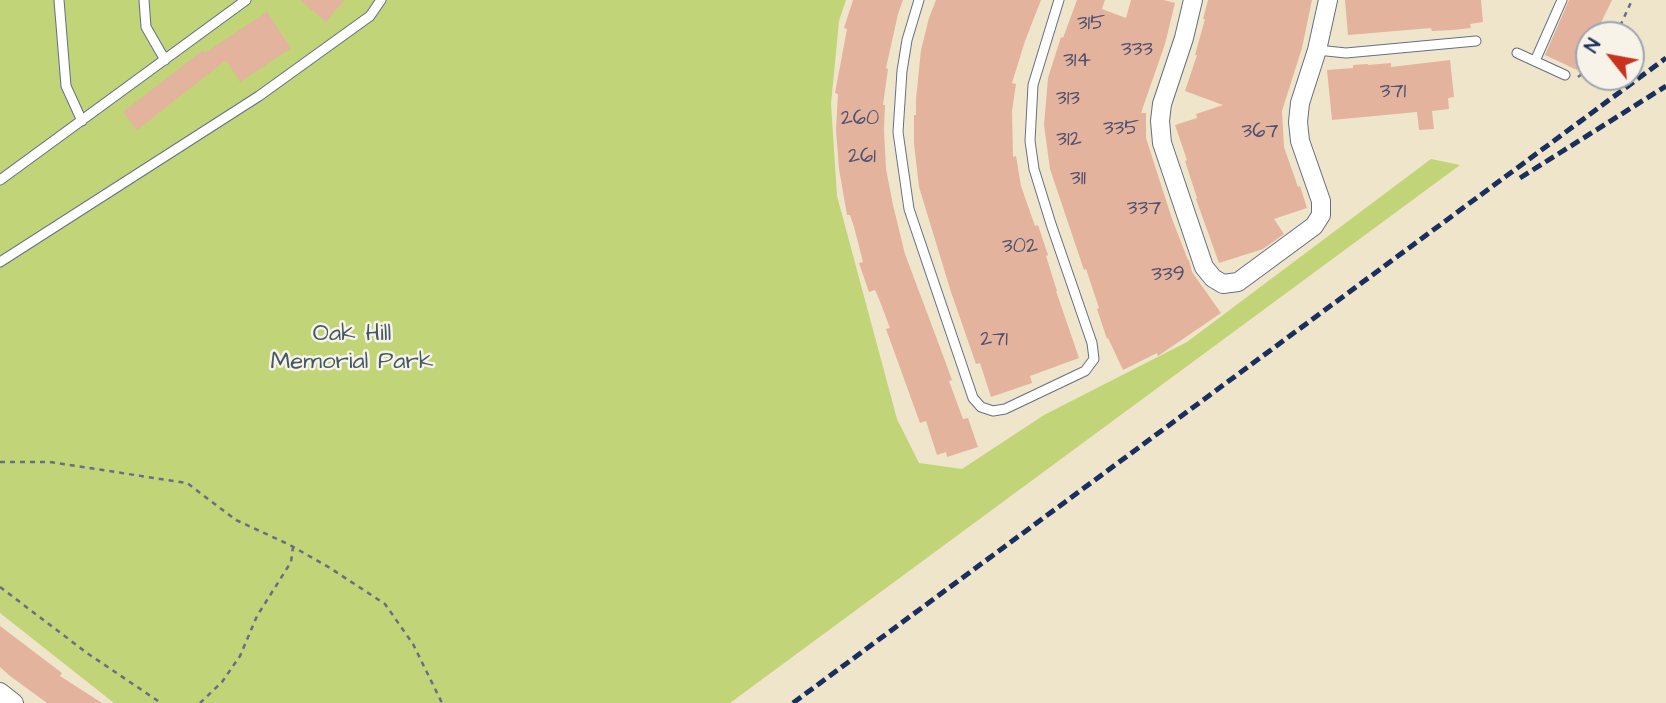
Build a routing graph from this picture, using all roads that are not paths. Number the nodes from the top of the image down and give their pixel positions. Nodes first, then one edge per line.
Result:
1 (59, 0) edge
2 (144, 0) edge
3 (380, 0) edge
4 (919, 0) edge
5 (1059, 0) edge
6 (1193, 0) edge
7 (1328, 0) edge
8 (1562, 0) edge
9 (241, 1) edge
10 (1476, 41) dead end
11 (1317, 50) junction
12 (1517, 53) dead end
13 (164, 61) junction
14 (1535, 61) junction
15 (1565, 75) dead end
16 (82, 121) junction
17 (0, 180) edge
18 (0, 262) edge
19 (0, 692) edge
20 (14, 703) edge

1 - 16 lane
2 - 13 lane
3 - 18 lane
4 - 5 lane
6 - 11 street
7 - 11 street
8 - 14 lane
9 - 13 lane
10 - 11 lane
12 - 14 lane
13 - 16 lane
14 - 15 lane
16 - 17 lane
19 - 20 street

